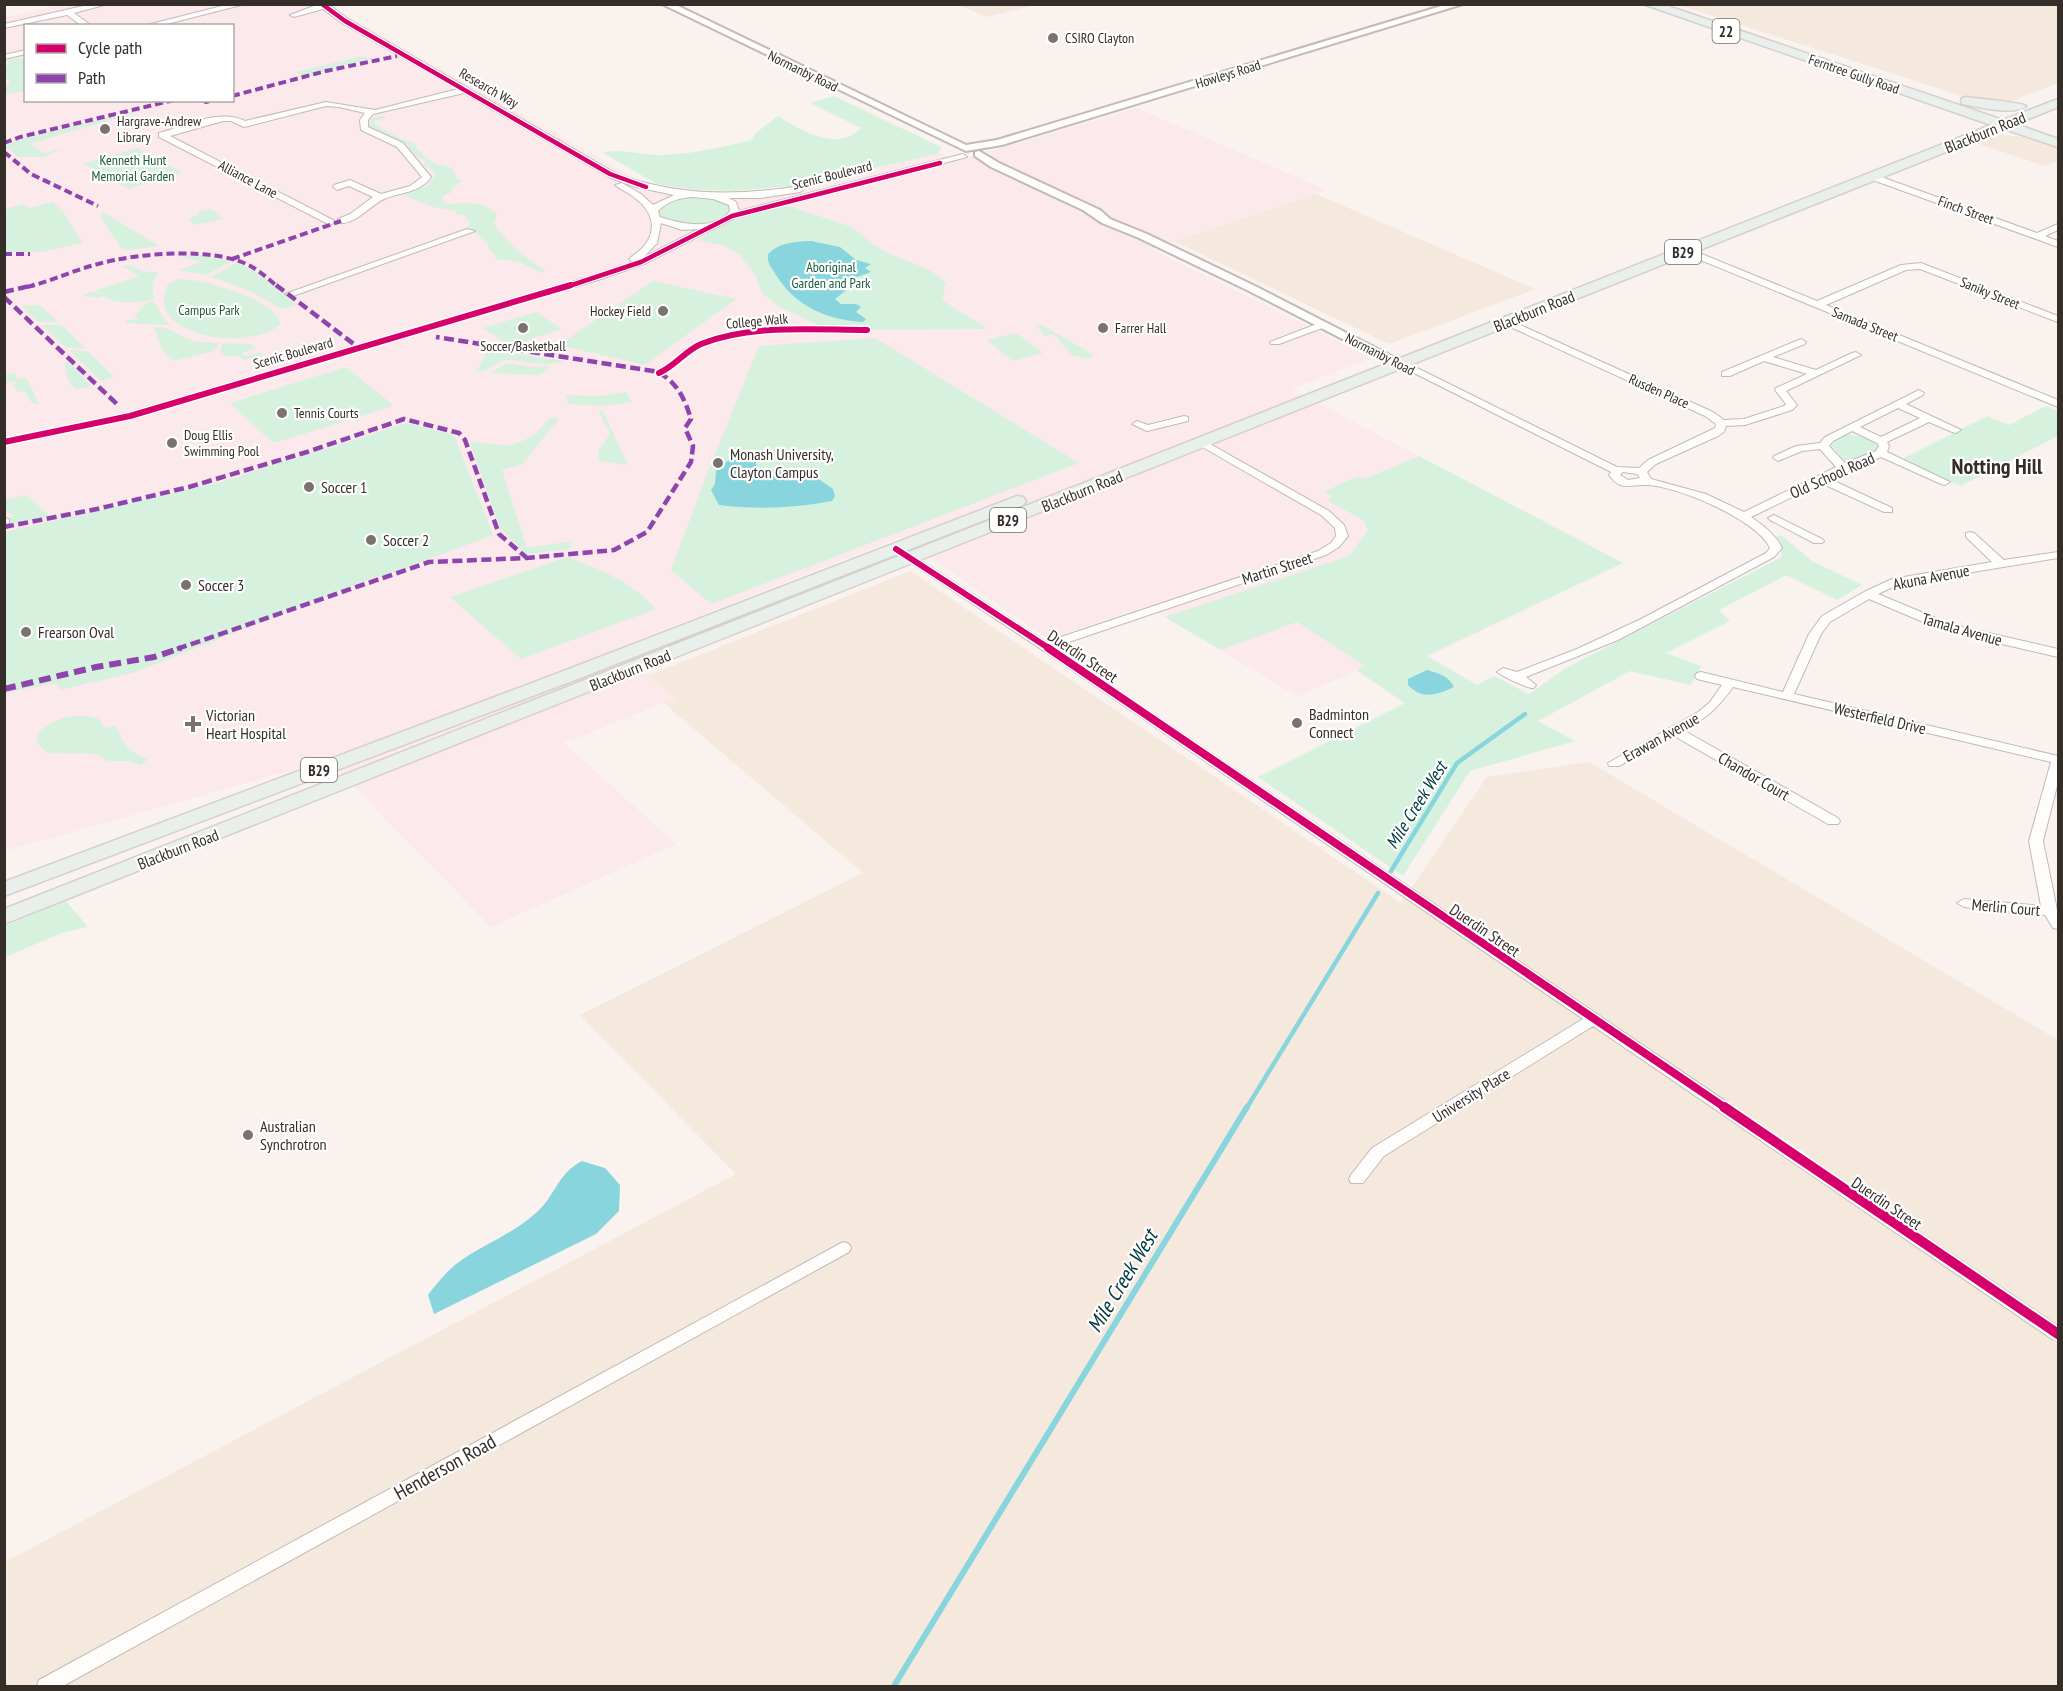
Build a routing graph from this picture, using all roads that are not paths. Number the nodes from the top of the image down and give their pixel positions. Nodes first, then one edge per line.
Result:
1 (105, 4) edge
2 (309, 4) edge
3 (666, 4) edge
4 (1459, 4) edge
5 (1649, 4) edge
6 (1671, 4) edge
7 (239, 5) edge
8 (321, 7) edge
9 (68, 12) junction
10 (294, 15) dead end
11 (85, 24) edge
12 (156, 24) edge
13 (4, 26) edge
14 (24, 52) edge
15 (4, 57) edge
16 (2058, 90) edge
17 (462, 91) junction
18 (1960, 100) junction
19 (2058, 103) edge
20 (2020, 106) junction
21 (2040, 111) junction
22 (371, 112) junction
23 (1999, 122) junction
24 (2050, 134) edge
25 (998, 143) junction
26 (2058, 143) edge
27 (565, 151) junction
28 (962, 152) junction
29 (979, 154) junction
30 (995, 165) junction
31 (876, 175) junction
32 (1873, 177) junction
33 (337, 187) dead end
34 (690, 195) junction
35 (716, 196) junction
36 (380, 197) junction
37 (654, 215) junction
38 (732, 216) junction
39 (341, 221) dead end
40 (330, 222) dead end
41 (713, 225) junction
42 (2058, 227) edge
43 (470, 231) dead end
44 (2038, 236) junction
45 (2058, 244) edge
46 (1679, 248) junction
47 (586, 280) junction
48 (290, 294) dead end
49 (1817, 305) junction
50 (2058, 319) edge
51 (1507, 322) junction
52 (1322, 325) junction
53 (1275, 342) dead end
54 (1801, 342) dead end
55 (1856, 355) dead end
56 (1764, 358) junction
57 (1394, 361) junction
58 (1816, 373) junction
59 (1726, 374) dead end
60 (1919, 393) dead end
61 (1897, 404) junction
62 (2058, 404) edge
63 (1929, 418) junction
64 (1185, 419) dead end
65 (1722, 423) junction
66 (1137, 424) dead end
67 (1853, 428) junction
68 (1956, 430) dead end
69 (4, 442) edge
70 (1203, 443) junction
71 (1823, 446) junction
72 (1881, 447) junction
73 (1778, 458) dead end
74 (1843, 468) junction
75 (1642, 476) junction
76 (1822, 479) junction
77 (1945, 482) dead end
78 (1888, 510) dead end
79 (1743, 517) junction
80 (1774, 518) dead end
81 (1794, 528) junction
82 (1970, 535) dead end
83 (1768, 536) junction
84 (1818, 541) dead end
85 (896, 549) junction
86 (2058, 555) edge
87 (911, 559) junction
88 (2001, 564) junction
89 (1868, 594) junction
90 (1045, 646) junction
91 (2058, 653) edge
92 (1503, 672) dead end
93 (1517, 676) junction
94 (1701, 676) dead end
95 (1730, 683) junction
96 (1530, 685) dead end
97 (1786, 696) junction
98 (1675, 731) junction
99 (2058, 760) edge
100 (1614, 763) dead end
101 (1833, 820) dead end
102 (69, 864) junction
103 (47, 873) junction
104 (87, 884) junction
105 (4, 890) edge
106 (67, 892) junction
107 (1964, 903) dead end
108 (2049, 911) junction
109 (4, 916) edge
110 (2058, 925) edge
111 (1593, 1019) junction
112 (1357, 1179) dead end
113 (843, 1248) dead end
114 (2058, 1334) edge
115 (46, 1686) edge

1 - 9 street
2 - 8 street, Research Way
3 - 28 street, Normanby Road
4 - 25 street, Howleys Road
5 - 23 main road, Ferntree Gully Road / 22
6 - 18 main road, Ferntree Gully Road / 22
7 - 12 street
8 - 10 street
8 - 17 street, Research Way
9 - 11 street
9 - 13 street
14 - 15 street
16 - 20 main road, Blackburn Road / B29
17 - 22 street
17 - 27 street, Research Way
18 - 20 main road
18 - 23 main road, Ferntree Gully Road / 22
19 - 21 main road, Blackburn Road / B29
20 - 23 main road, Blackburn Road / B29
21 - 23 main road, Blackburn Road / B29
21 - 24 main road
22 - 36 street
22 - 40 street, Alliance Lane
23 - 24 main road
23 - 24 main road, Ferntree Gully Road / 22
23 - 32 main road, Blackburn Road / B29
23 - 46 main road, Blackburn Road / B29
24 - 26 main road, Ferntree Gully Road / 22
25 - 28 street, Howleys Road
25 - 29 street, Howleys Road
27 - 34 street, Research Way
27 - 37 street, Research Way
28 - 29 street, Normanby Road
28 - 30 street, Normanby Road
28 - 31 street, Scenic Boulevard
29 - 30 street, Normanby Road
30 - 52 street, Normanby Road
31 - 35 street, Scenic Boulevard
31 - 38 street, Scenic Boulevard
32 - 44 street, Finch Street
32 - 46 main road, Blackburn Road / B29
33 - 36 street
34 - 35 street, Scenic Boulevard
34 - 37 street
35 - 38 street
36 - 39 street
37 - 41 street
37 - 47 street, Scenic Boulevard
38 - 41 street, Scenic Boulevard
41 - 47 street, Scenic Boulevard
42 - 44 street
43 - 48 street
44 - 45 street, Finch Street
46 - 49 street, Samada Street
46 - 51 main road, Blackburn Road / B29
46 - 57 main road, Blackburn Road / B29
47 - 69 street, Scenic Boulevard
49 - 50 street, Saniky Street
49 - 62 street, Samada Street
51 - 57 main road, Blackburn Road / B29
51 - 65 street, Rusden Place
52 - 53 street
52 - 57 street, Normanby Road
54 - 56 street
55 - 58 street
56 - 58 street
56 - 59 street
57 - 70 main road, Blackburn Road / B29
57 - 75 street, Normanby Road
57 - 85 main road, Blackburn Road / B29
58 - 65 street
60 - 61 street, Old School Road
61 - 63 street
61 - 67 street, Old School Road
63 - 68 street
63 - 72 street
64 - 66 street
65 - 75 street
67 - 71 street, Old School Road
67 - 72 street, Old School Road
70 - 87 main road, Blackburn Road / B29
70 - 90 street, Martin Street
71 - 73 street, Old School Road
71 - 74 street
72 - 74 street, Old School Road
72 - 77 street
74 - 76 street, Old School Road
75 - 79 street
76 - 78 street
76 - 79 street, Old School Road
79 - 83 street
80 - 81 street
81 - 83 street
81 - 84 street
82 - 88 street
83 - 93 street
85 - 87 street, Duerdin Street
85 - 102 main road, Blackburn Road / B29
86 - 88 street, Akuna Avenue
87 - 90 street, Duerdin Street
87 - 104 main road, Blackburn Road / B29
88 - 89 street, Akuna Avenue
89 - 91 street, Tamala Avenue
89 - 97 street, Akuna Avenue
90 - 111 street, Duerdin Street
92 - 93 street
93 - 96 street
94 - 95 street, Westerfield Drive
95 - 97 street, Westerfield Drive
95 - 98 street, Erawan Avenue
97 - 99 street, Westerfield Drive
98 - 100 street, Erawan Avenue
98 - 101 street, Chandor Court
99 - 108 street
102 - 103 main road, Blackburn Road / B29
102 - 104 main road
103 - 105 main road, Blackburn Road / B29
103 - 106 main road
104 - 106 main road, Blackburn Road / B29
106 - 109 main road, Blackburn Road / B29
107 - 108 street, Merlin Court
108 - 110 street
111 - 112 street, University Place
111 - 114 street, Duerdin Street
113 - 115 street, Henderson Road

